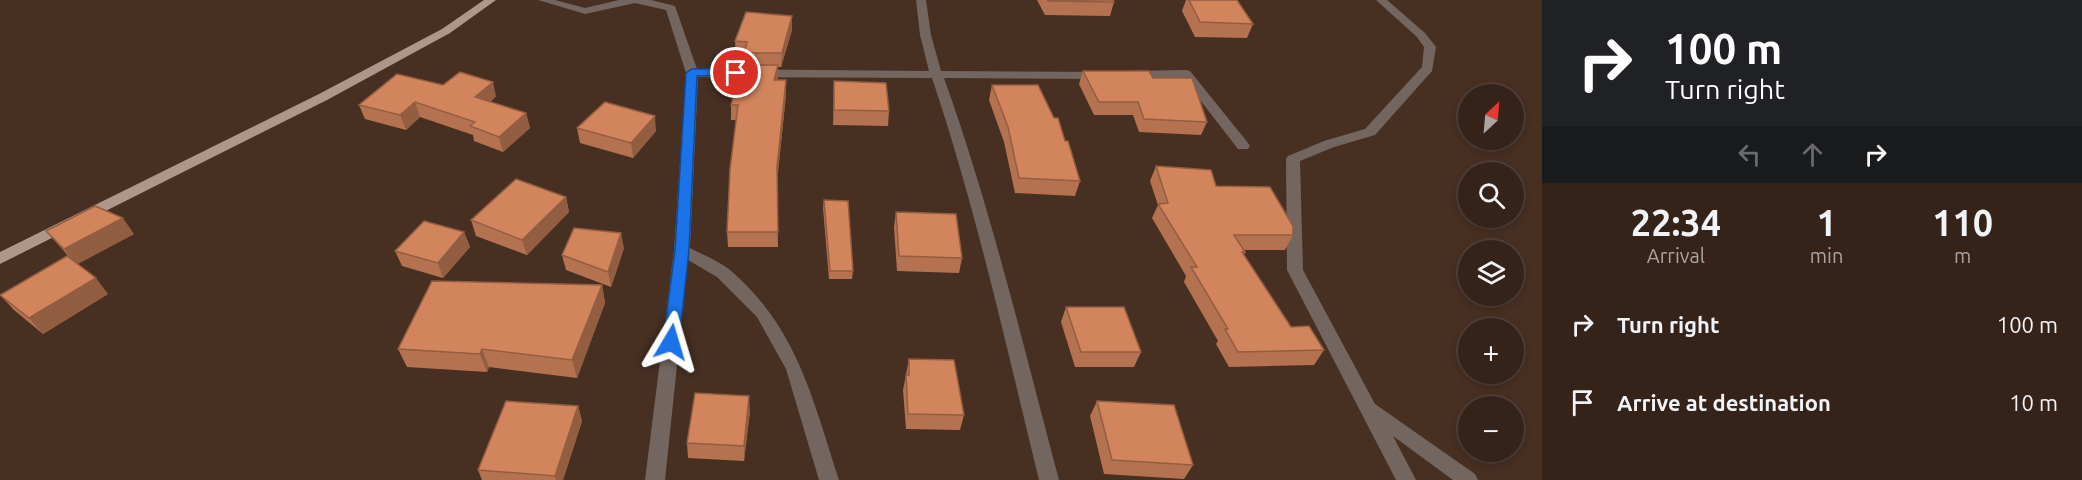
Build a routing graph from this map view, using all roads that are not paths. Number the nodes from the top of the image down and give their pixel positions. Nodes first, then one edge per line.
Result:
1 (491, 0) edge
2 (543, 0) edge
3 (635, 0) edge
4 (921, 0) edge
5 (1381, 0) edge
6 (692, 73) junction
7 (934, 73) junction
8 (1242, 146) dead end
9 (682, 250) junction
10 (0, 259) edge
11 (1367, 408) junction
12 (655, 480) edge
13 (829, 480) edge
14 (1049, 480) edge
15 (1406, 480) edge
16 (1468, 480) edge

1 - 10 main road
2 - 3 street
3 - 6 street
4 - 7 street
5 - 11 street
6 - 7 street
6 - 9 street
7 - 8 street
7 - 14 street
9 - 12 street
9 - 13 street
11 - 15 street
11 - 16 street

